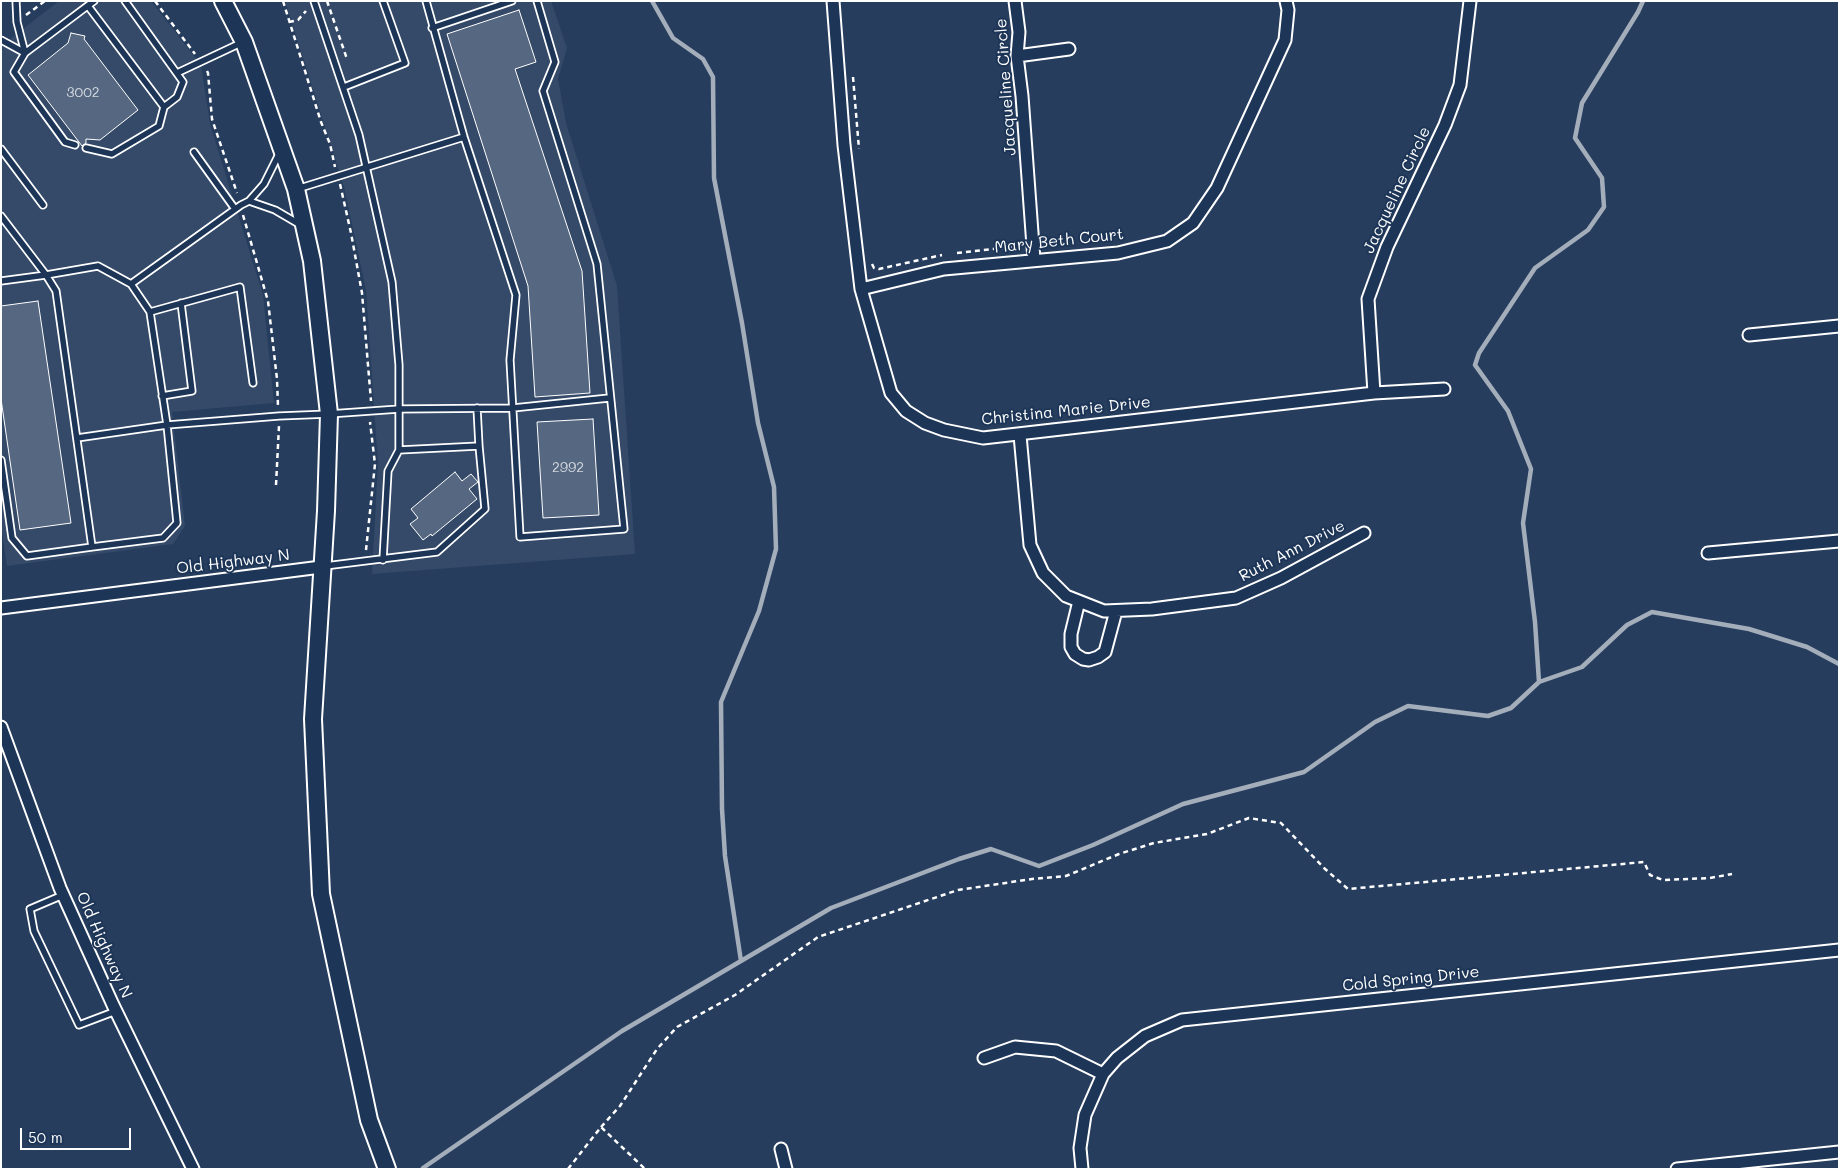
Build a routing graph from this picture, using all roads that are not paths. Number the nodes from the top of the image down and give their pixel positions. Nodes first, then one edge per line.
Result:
1 (16, 1) edge
2 (94, 1) edge
3 (125, 1) edge
4 (223, 1) edge
5 (314, 1) edge
6 (384, 1) edge
7 (426, 1) edge
8 (512, 1) edge
9 (537, 1) edge
10 (833, 1) edge
11 (1015, 1) edge
12 (1286, 1) edge
13 (1470, 1) edge
14 (88, 6) junction
15 (432, 28) junction
16 (1, 40) edge
17 (244, 42) junction
18 (1069, 49) dead end
19 (25, 53) junction
20 (1017, 56) junction
21 (177, 73) junction
22 (344, 87) junction
23 (164, 107) junction
24 (464, 137) junction
25 (76, 145) dead end
26 (86, 148) dead end
27 (282, 148) junction
28 (1, 149) edge
29 (194, 152) dead end
30 (366, 168) junction
31 (296, 189) junction
32 (249, 201) junction
33 (44, 205) dead end
34 (238, 207) junction
35 (1, 216) edge
36 (305, 228) junction
37 (1034, 260) junction
38 (46, 275) junction
39 (1, 281) edge
40 (131, 284) junction
41 (861, 289) junction
42 (181, 304) junction
43 (150, 312) junction
44 (1839, 326) edge
45 (1749, 335) dead end
46 (253, 383) dead end
47 (1444, 389) dead end
48 (1374, 393) junction
49 (162, 396) junction
50 (609, 398) junction
51 (477, 408) junction
52 (513, 408) junction
53 (399, 409) junction
54 (329, 414) junction
55 (167, 425) junction
56 (1020, 435) junction
57 (76, 438) junction
58 (479, 446) junction
59 (399, 450) junction
60 (1, 460) edge
61 (1364, 532) dead end
62 (1839, 540) edge
63 (92, 547) junction
64 (1708, 553) dead end
65 (383, 560) junction
66 (321, 567) junction
67 (1079, 601) junction
68 (1, 608) edge
69 (1116, 610) junction
70 (1, 727) edge
71 (63, 895) junction
72 (1839, 950) edge
73 (116, 1011) junction
74 (984, 1058) dead end
75 (1103, 1074) junction
76 (781, 1149) dead end
77 (1839, 1152) edge
78 (193, 1169) edge
79 (387, 1169) edge
80 (786, 1169) edge
81 (1082, 1169) edge
82 (1677, 1169) edge

1 - 19 lane
2 - 14 lane
3 - 21 lane
4 - 17 main road
5 - 22 lane
6 - 22 lane
7 - 15 lane
8 - 15 lane
9 - 50 lane
10 - 41 street, Christina Marie Drive
11 - 20 street, Jacqueline Circle
12 - 37 street, Mary Beth Court
13 - 48 street, Jacqueline Circle
14 - 19 lane
14 - 23 lane
15 - 24 lane
16 - 19 lane
17 - 21 lane
17 - 27 main road
18 - 20 street
19 - 25 lane
20 - 37 street, Jacqueline Circle
21 - 23 lane
22 - 30 lane
23 - 26 lane
24 - 30 lane
24 - 52 lane
27 - 31 main road
27 - 32 lane
28 - 33 lane
29 - 34 lane
30 - 31 lane
30 - 53 lane
31 - 36 main road
32 - 34 lane
32 - 36 lane
34 - 40 lane
35 - 38 lane
36 - 54 main road
37 - 41 street, Mary Beth Court
38 - 39 lane
38 - 40 lane
38 - 57 lane
40 - 43 lane
41 - 56 street, Christina Marie Drive
42 - 43 lane
42 - 46 lane
42 - 49 lane
43 - 49 lane
44 - 45 street
47 - 48 street, Christina Marie Drive
48 - 56 street, Christina Marie Drive
49 - 55 lane
50 - 52 lane
50 - 52 lane
51 - 52 lane
51 - 53 lane
51 - 58 lane
53 - 54 lane
53 - 59 lane
54 - 55 lane
54 - 66 main road
55 - 57 lane
55 - 63 lane
56 - 67 street, Ruth Ann Drive
57 - 63 lane
58 - 59 lane
58 - 65 lane
59 - 65 lane
60 - 63 lane
61 - 69 street, Ruth Ann Drive
62 - 64 street
65 - 66 lane
66 - 68 street, Old Highway N
66 - 79 main road
67 - 69 street, Ruth Ann Drive
67 - 69 street
70 - 71 street, Old Highway N
71 - 73 street, Old Highway N
71 - 73 lane
72 - 75 street, Cold Spring Drive
73 - 78 street, Old Highway N
74 - 75 street
75 - 81 street, Cold Spring Drive
76 - 80 street
77 - 82 street

